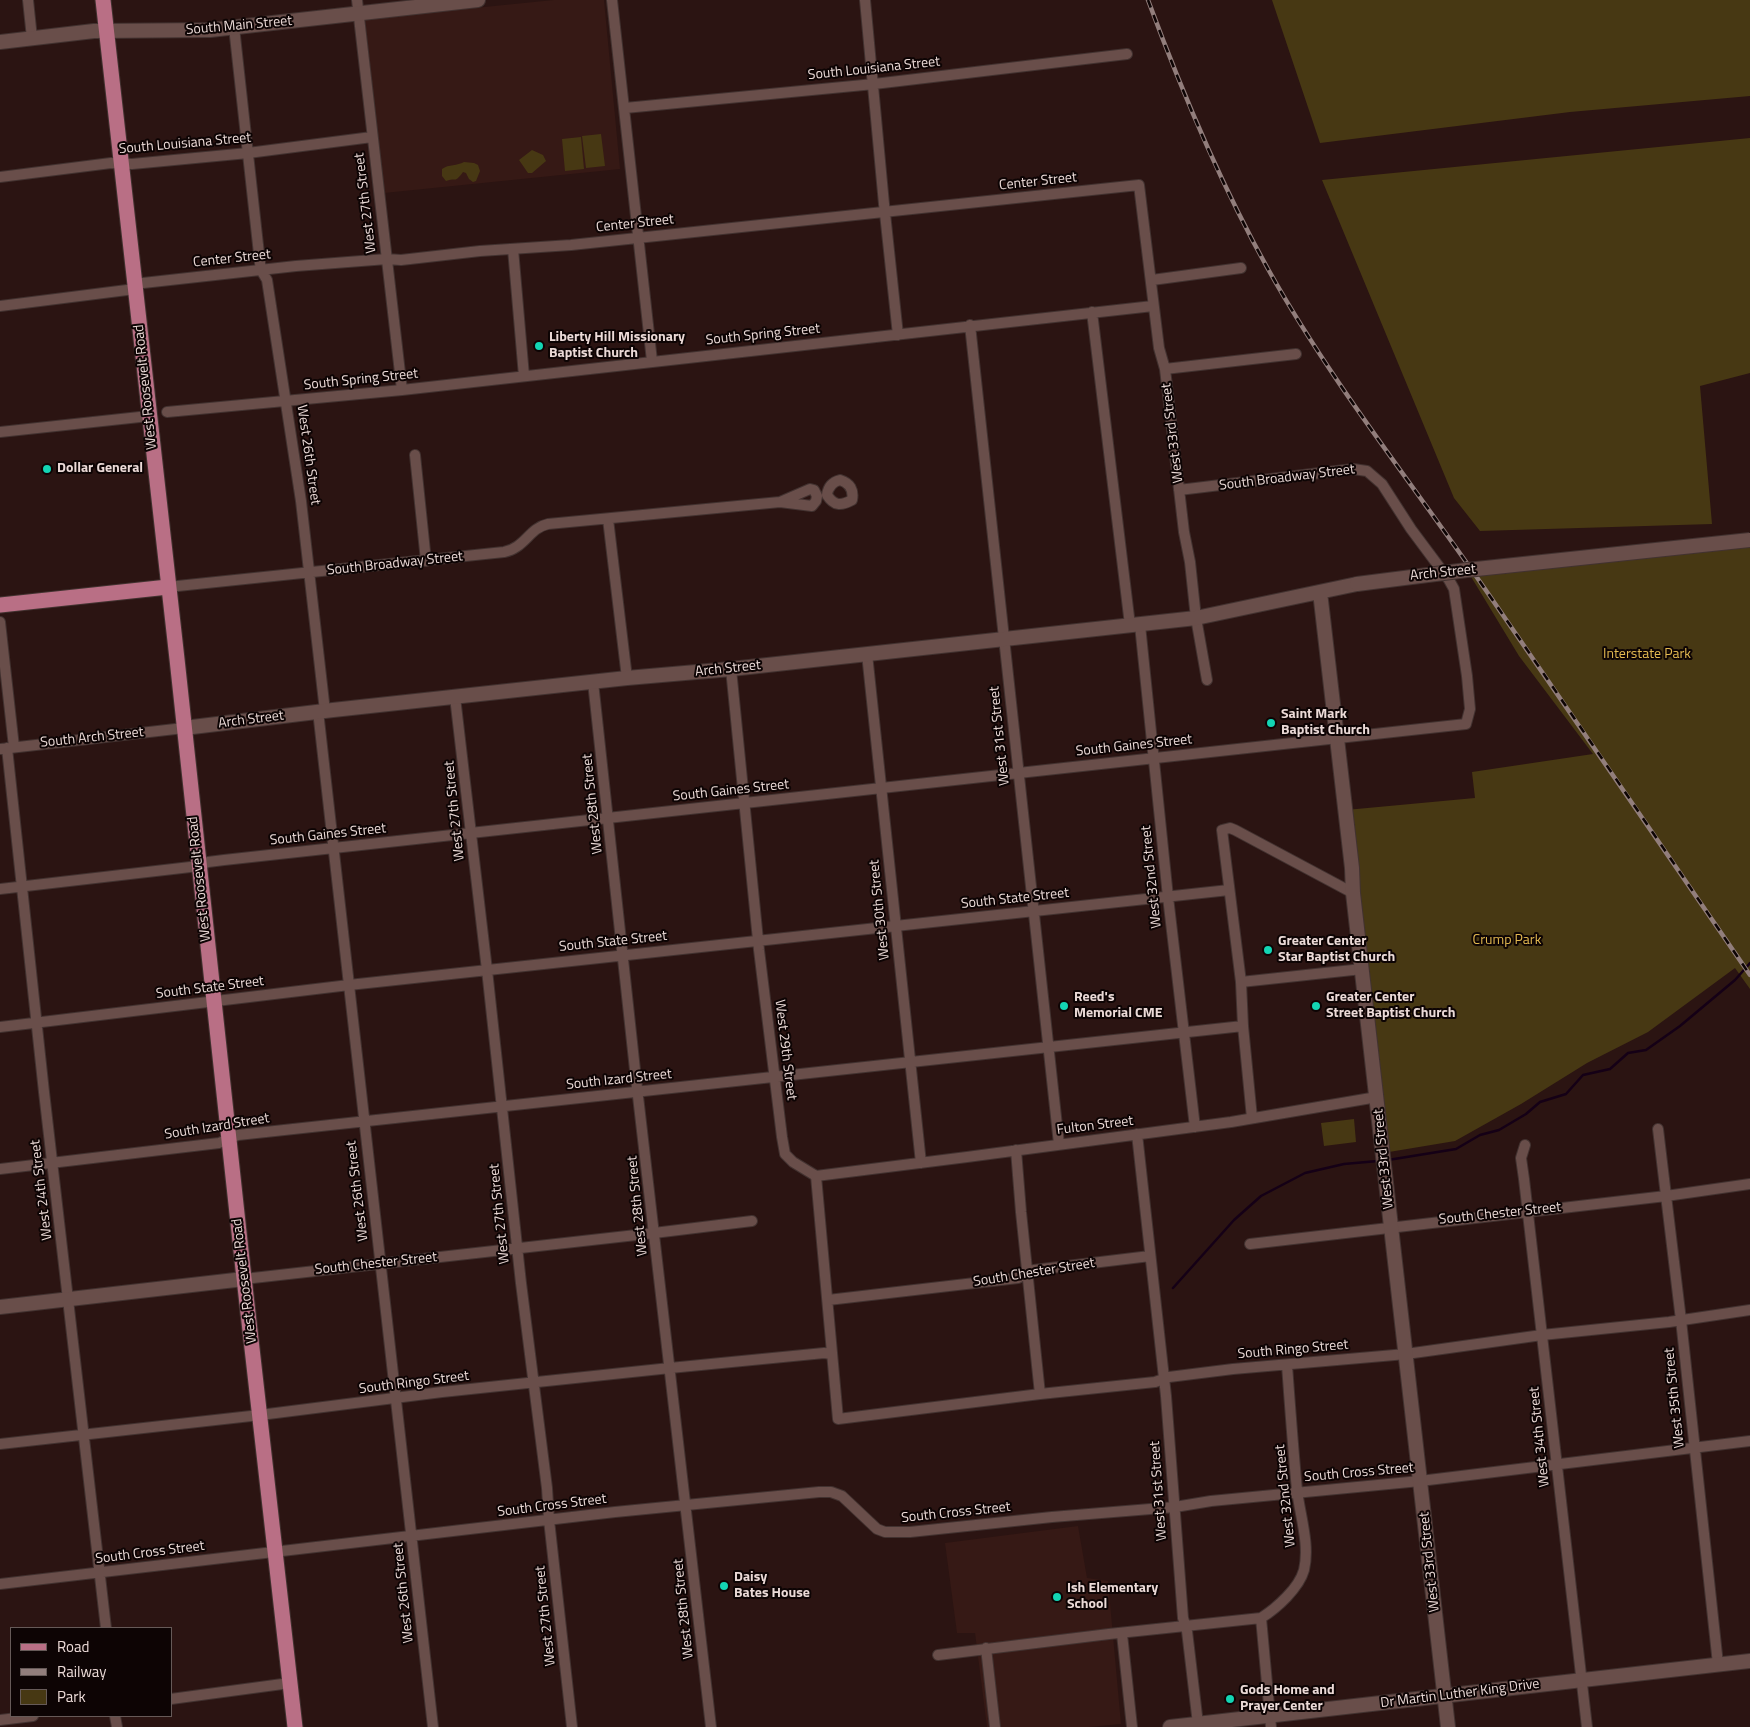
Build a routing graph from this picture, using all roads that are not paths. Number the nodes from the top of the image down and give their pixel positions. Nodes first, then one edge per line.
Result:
1 (28, 0) edge
2 (103, 0) edge
3 (478, 0) edge
4 (612, 0) edge
5 (866, 0) edge
6 (358, 7) edge
7 (234, 27) junction
8 (107, 31) junction
9 (32, 38) junction
10 (0, 42) edge
11 (1127, 54) dead end
12 (874, 84) junction
13 (625, 108) junction
14 (372, 137) junction
15 (248, 153) junction
16 (122, 164) junction
17 (0, 177) edge
18 (1139, 185) joint
19 (885, 212) junction
20 (638, 238) junction
21 (513, 249) junction
22 (387, 259) junction
23 (1241, 268) dead end
24 (261, 270) junction
25 (1152, 280) junction
26 (135, 286) junction
27 (0, 306) edge
28 (1153, 306) junction
29 (1092, 312) junction
30 (970, 325) junction
31 (898, 335) junction
32 (1296, 354) dead end
33 (652, 361) junction
34 (1166, 369) junction
35 (524, 376) junction
36 (402, 390) junction
37 (286, 402) junction
38 (167, 412) dead end
39 (149, 416) junction
40 (0, 432) edge
41 (415, 455) dead end
42 (1179, 490) junction
43 (822, 496) dead end
44 (608, 519) junction
45 (1750, 540) edge
46 (426, 561) junction
47 (309, 573) junction
48 (168, 587) junction
49 (1320, 592) junction
50 (0, 605) edge
51 (1196, 618) junction
52 (0, 622) edge
53 (1135, 625) junction
54 (1003, 639) junction
55 (867, 654) junction
56 (731, 669) junction
57 (627, 678) junction
58 (1207, 680) dead end
59 (593, 682) junction
60 (455, 697) junction
61 (322, 711) junction
62 (1466, 724) joint
63 (184, 728) junction
64 (1338, 738) junction
65 (7, 748) edge
66 (1154, 758) junction
67 (1018, 773) junction
68 (881, 788) junction
69 (745, 803) junction
70 (608, 818) junction
71 (470, 833) junction
72 (334, 848) junction
73 (199, 866) junction
74 (22, 886) junction
75 (0, 889) edge
76 (1229, 890) junction
77 (1353, 892) junction
78 (1168, 897) junction
79 (1034, 911) junction
80 (895, 926) junction
81 (758, 940) junction
82 (623, 955) junction
83 (1362, 969) junction
84 (487, 970) junction
85 (1241, 982) junction
86 (349, 985) junction
87 (214, 1000) junction
88 (37, 1022) junction
89 (1243, 1026) junction
90 (0, 1027) edge
91 (1184, 1033) junction
92 (1047, 1047) junction
93 (910, 1062) junction
94 (775, 1077) junction
95 (638, 1092) junction
96 (1377, 1097) junction
97 (501, 1106) junction
98 (1252, 1118) junction
99 (364, 1122) junction
100 (1195, 1126) junction
101 (1658, 1129) dead end
102 (1137, 1134) junction
103 (229, 1138) junction
104 (1059, 1144) junction
105 (1525, 1145) dead end
106 (1016, 1150) junction
107 (53, 1163) junction
108 (921, 1163) junction
109 (0, 1169) edge
110 (816, 1176) junction
111 (1750, 1184) edge
112 (1666, 1196) junction
113 (1527, 1212) junction
114 (752, 1221) dead end
115 (1391, 1227) junction
116 (654, 1233) junction
117 (1250, 1244) dead end
118 (517, 1248) junction
119 (1150, 1256) junction
120 (380, 1263) junction
121 (1028, 1272) junction
122 (244, 1279) junction
123 (69, 1298) junction
124 (828, 1300) junction
125 (0, 1307) edge
126 (1750, 1310) edge
127 (1681, 1320) junction
128 (1542, 1335) junction
129 (831, 1354) junction
130 (1406, 1354) junction
131 (1287, 1364) junction
132 (670, 1368) junction
133 (1164, 1379) junction
134 (532, 1383) junction
135 (1040, 1394) junction
136 (396, 1398) junction
137 (260, 1415) junction
138 (84, 1436) junction
139 (1750, 1441) edge
140 (0, 1444) edge
141 (1694, 1448) junction
142 (1557, 1464) junction
143 (1420, 1481) junction
144 (1298, 1492) junction
145 (685, 1506) junction
146 (1175, 1507) junction
147 (548, 1520) junction
148 (411, 1537) junction
149 (276, 1552) junction
150 (100, 1572) junction
151 (0, 1584) edge
152 (1261, 1618) junction
153 (1185, 1626) junction
154 (106, 1627) edge
155 (1122, 1634) junction
156 (986, 1648) junction
157 (938, 1655) dead end
158 (1750, 1661) edge
159 (1718, 1664) junction
160 (1582, 1680) junction
161 (290, 1683) junction
162 (1445, 1696) junction
163 (172, 1699) edge
164 (25, 1717) edge
165 (0, 1720) edge
166 (1271, 1721) edge
167 (1198, 1724) junction
168 (295, 1727) edge
169 (433, 1727) edge
170 (572, 1727) edge
171 (711, 1727) edge
172 (995, 1727) edge
173 (1132, 1727) edge
174 (1170, 1727) edge
175 (1448, 1727) edge
176 (1587, 1727) edge

1 - 9 street
2 - 8 main road, West Roosevelt Road
3 - 6 street, South Main Street
4 - 13 street
5 - 12 street
6 - 7 street, South Main Street
6 - 14 street, West 27th Street
7 - 8 street, South Main Street
7 - 15 street, West 26th Street
8 - 9 street, South Main Street
8 - 16 main road, West Roosevelt Road
9 - 10 street, South Main Street
11 - 12 street, South Louisiana Street
12 - 13 street, South Louisiana Street
12 - 19 street
13 - 20 street
14 - 15 street, South Louisiana Street
14 - 22 street, West 27th Street
15 - 16 street, South Louisiana Street
15 - 24 street, West 26th Street
16 - 17 street, South Louisiana Street
16 - 26 main road, West Roosevelt Road
18 - 19 street, Center Street
18 - 25 street, West 33rd Street
19 - 20 street, Center Street
19 - 31 street
20 - 21 street, Center Street
20 - 33 street
21 - 22 street, Center Street
21 - 35 street
22 - 24 street, Center Street
22 - 36 street, West 27th Street
23 - 25 street
24 - 26 street, Center Street
24 - 37 street, West 26th Street
25 - 28 street, West 33rd Street
26 - 27 street, Center Street
26 - 39 main road, West Roosevelt Road
28 - 29 street, South Spring Street
28 - 34 street, West 33rd Street
29 - 30 street, South Spring Street
29 - 53 street, West 32nd Street
30 - 31 street, South Spring Street
30 - 54 street, West 31st Street
31 - 33 street, South Spring Street
32 - 34 street
33 - 35 street, South Spring Street
34 - 42 street, West 33rd Street
35 - 36 street, South Spring Street
36 - 37 street, South Spring Street
37 - 38 street, South Spring Street
37 - 47 street, West 26th Street
39 - 40 street
39 - 48 main road, West Roosevelt Road
41 - 46 street
42 - 51 street, West 33rd Street
42 - 62 street, South Broadway Street
43 - 44 street, South Broadway Street
44 - 46 street, South Broadway Street
44 - 57 street
45 - 49 street, Arch Street, bridge
46 - 47 street, South Broadway Street
47 - 48 street, South Broadway Street
47 - 61 street, West 26th Street
48 - 50 main road, South Broadway Street
48 - 63 main road, West Roosevelt Road
49 - 51 street, Arch Street
49 - 64 street, West 33rd Street
51 - 53 street, Arch Street
51 - 58 street, West 33rd Street
52 - 65 street, West 24th Street
53 - 54 street, Arch Street
53 - 66 street, West 32nd Street
54 - 55 street, Arch Street
54 - 67 street, West 31st Street
55 - 56 street, Arch Street
55 - 68 street, West 30th Street
56 - 57 street, Arch Street
56 - 69 street, West 29th Street
57 - 59 street, Arch Street
59 - 60 street, Arch Street
59 - 70 street, West 28th Street
60 - 61 street, Arch Street
60 - 71 street, West 27th Street
61 - 63 street, Arch Street
61 - 72 street, West 26th Street
62 - 64 street, South Gaines Street
63 - 65 street, South Arch Street
63 - 73 main road, West Roosevelt Road
64 - 66 street, South Gaines Street
64 - 77 street, West 33rd Street
65 - 74 street, West 24th Street
66 - 67 street, South Gaines Street
66 - 78 street, West 32nd Street
67 - 68 street, South Gaines Street
67 - 79 street, West 31st Street
68 - 69 street, South Gaines Street
68 - 80 street, West 30th Street
69 - 70 street, South Gaines Street
69 - 81 street, West 29th Street
70 - 71 street, South Gaines Street
70 - 82 street, West 28th Street
71 - 72 street, South Gaines Street
71 - 84 street, West 27th Street
72 - 73 street, South Gaines Street
72 - 86 street, West 26th Street
73 - 74 street, South Gaines Street
73 - 87 main road, West Roosevelt Road
74 - 75 street, South Gaines Street
74 - 88 street, West 24th Street
76 - 77 street
76 - 78 street, South State Street
76 - 85 street
77 - 83 street, West 33rd Street
78 - 79 street, South State Street
78 - 91 street, West 32nd Street
79 - 80 street, South State Street
79 - 92 street, West 31st Street
80 - 81 street, South State Street
80 - 93 street, West 30th Street
81 - 82 street, South State Street
81 - 94 street, West 29th Street
82 - 84 street, South State Street
82 - 95 street, West 28th Street
83 - 85 street
83 - 96 street, West 33rd Street
84 - 86 street, South State Street
84 - 97 street, West 27th Street
85 - 89 street
86 - 87 street, South State Street
86 - 99 street, West 26th Street
87 - 88 street, South State Street
87 - 103 main road, West Roosevelt Road
88 - 90 street, South State Street
88 - 107 street, West 24th Street
89 - 91 street, South Izard Street
89 - 98 street
91 - 92 street, South Izard Street
91 - 100 street, West 32nd Street
92 - 93 street, South Izard Street
92 - 104 street, West 31st Street
93 - 94 street, South Izard Street
93 - 108 street, West 30th Street
94 - 95 street, South Izard Street
94 - 110 street, West 29th Street
95 - 97 street, South Izard Street
95 - 116 street, West 28th Street
96 - 98 street, Fulton Street
96 - 115 street, West 33rd Street
97 - 99 street, South Izard Street
97 - 118 street, West 27th Street
98 - 100 street, Fulton Street
99 - 103 street, South Izard Street
99 - 120 street, West 26th Street
100 - 102 street, Fulton Street
101 - 112 street, West 35th Street
102 - 104 street, Fulton Street
102 - 119 street, West 31st Street
103 - 107 street, South Izard Street
103 - 122 main road, West Roosevelt Road
104 - 106 street, Fulton Street
105 - 113 street, West 34th Street
106 - 108 street, Fulton Street
106 - 121 street
107 - 109 street, South Izard Street
107 - 123 street, West 24th Street
108 - 110 street, Fulton Street
110 - 124 street
111 - 112 street, South Chester Street
112 - 113 street, South Chester Street
112 - 127 street, West 35th Street
113 - 115 street, South Chester Street
113 - 128 street, West 34th Street
114 - 116 street, South Chester Street
115 - 117 street, South Chester Street
115 - 130 street, West 33rd Street
116 - 118 street, South Chester Street
116 - 132 street, West 28th Street
118 - 120 street, South Chester Street
118 - 134 street, West 27th Street
119 - 121 street, South Chester Street
119 - 133 street, West 31st Street
120 - 122 street, South Chester Street
120 - 136 street, West 26th Street
121 - 124 street, South Chester Street
121 - 135 street
122 - 123 street, South Chester Street
122 - 137 main road, West Roosevelt Road
123 - 125 street, South Chester Street
123 - 138 street, West 24th Street
124 - 129 street
126 - 127 street, South Ringo Street
127 - 128 street, South Ringo Street
127 - 141 street, West 35th Street
128 - 130 street, South Ringo Street
128 - 142 street, West 34th Street
129 - 132 street, South Ringo Street
129 - 135 street, South Ringo Street
130 - 131 street, South Ringo Street
130 - 143 street, West 33rd Street
131 - 133 street, South Ringo Street
131 - 144 street, West 32nd Street
132 - 134 street, South Ringo Street
132 - 145 street, West 28th Street
133 - 135 street, South Ringo Street
133 - 146 street, West 31st Street
134 - 136 street, South Ringo Street
134 - 147 street, West 27th Street
136 - 137 street, South Ringo Street
136 - 148 street, West 26th Street
137 - 138 street, South Ringo Street
137 - 149 main road, West Roosevelt Road
138 - 140 street, South Ringo Street
138 - 150 street, West 24th Street
139 - 141 street, South Cross Street
141 - 142 street, South Cross Street
141 - 159 street, West 35th Street
142 - 143 street, South Cross Street
142 - 160 street, West 34th Street
143 - 144 street, South Cross Street
143 - 162 street, West 33rd Street
144 - 146 street, South Cross Street
144 - 152 street, West 32nd Street
145 - 146 street, South Cross Street
145 - 147 street, South Cross Street
145 - 171 street, West 28th Street
146 - 153 street, West 31st Street
147 - 148 street, South Cross Street
147 - 170 street, West 27th Street
148 - 149 street, South Cross Street
148 - 169 street, West 26th Street
149 - 150 street, South Cross Street
149 - 161 main road, West Roosevelt Road
150 - 151 street, South Cross Street
150 - 154 street, West 24th Street
152 - 153 street
152 - 166 street
153 - 155 street
153 - 167 street, West 31st Street
155 - 156 street
155 - 173 street
156 - 157 street
156 - 172 street
158 - 159 street, Dr Martin Luther King Drive
159 - 160 street, Dr Martin Luther King Drive
160 - 162 street, Dr Martin Luther King Drive
160 - 176 street, West 34th Street
161 - 163 street
161 - 168 main road, West Roosevelt Road
162 - 166 street, Dr Martin Luther King Drive
162 - 175 street, West 33rd Street
164 - 165 street
166 - 167 street, Dr Martin Luther King Drive
167 - 174 street, Dr Martin Luther King Drive

